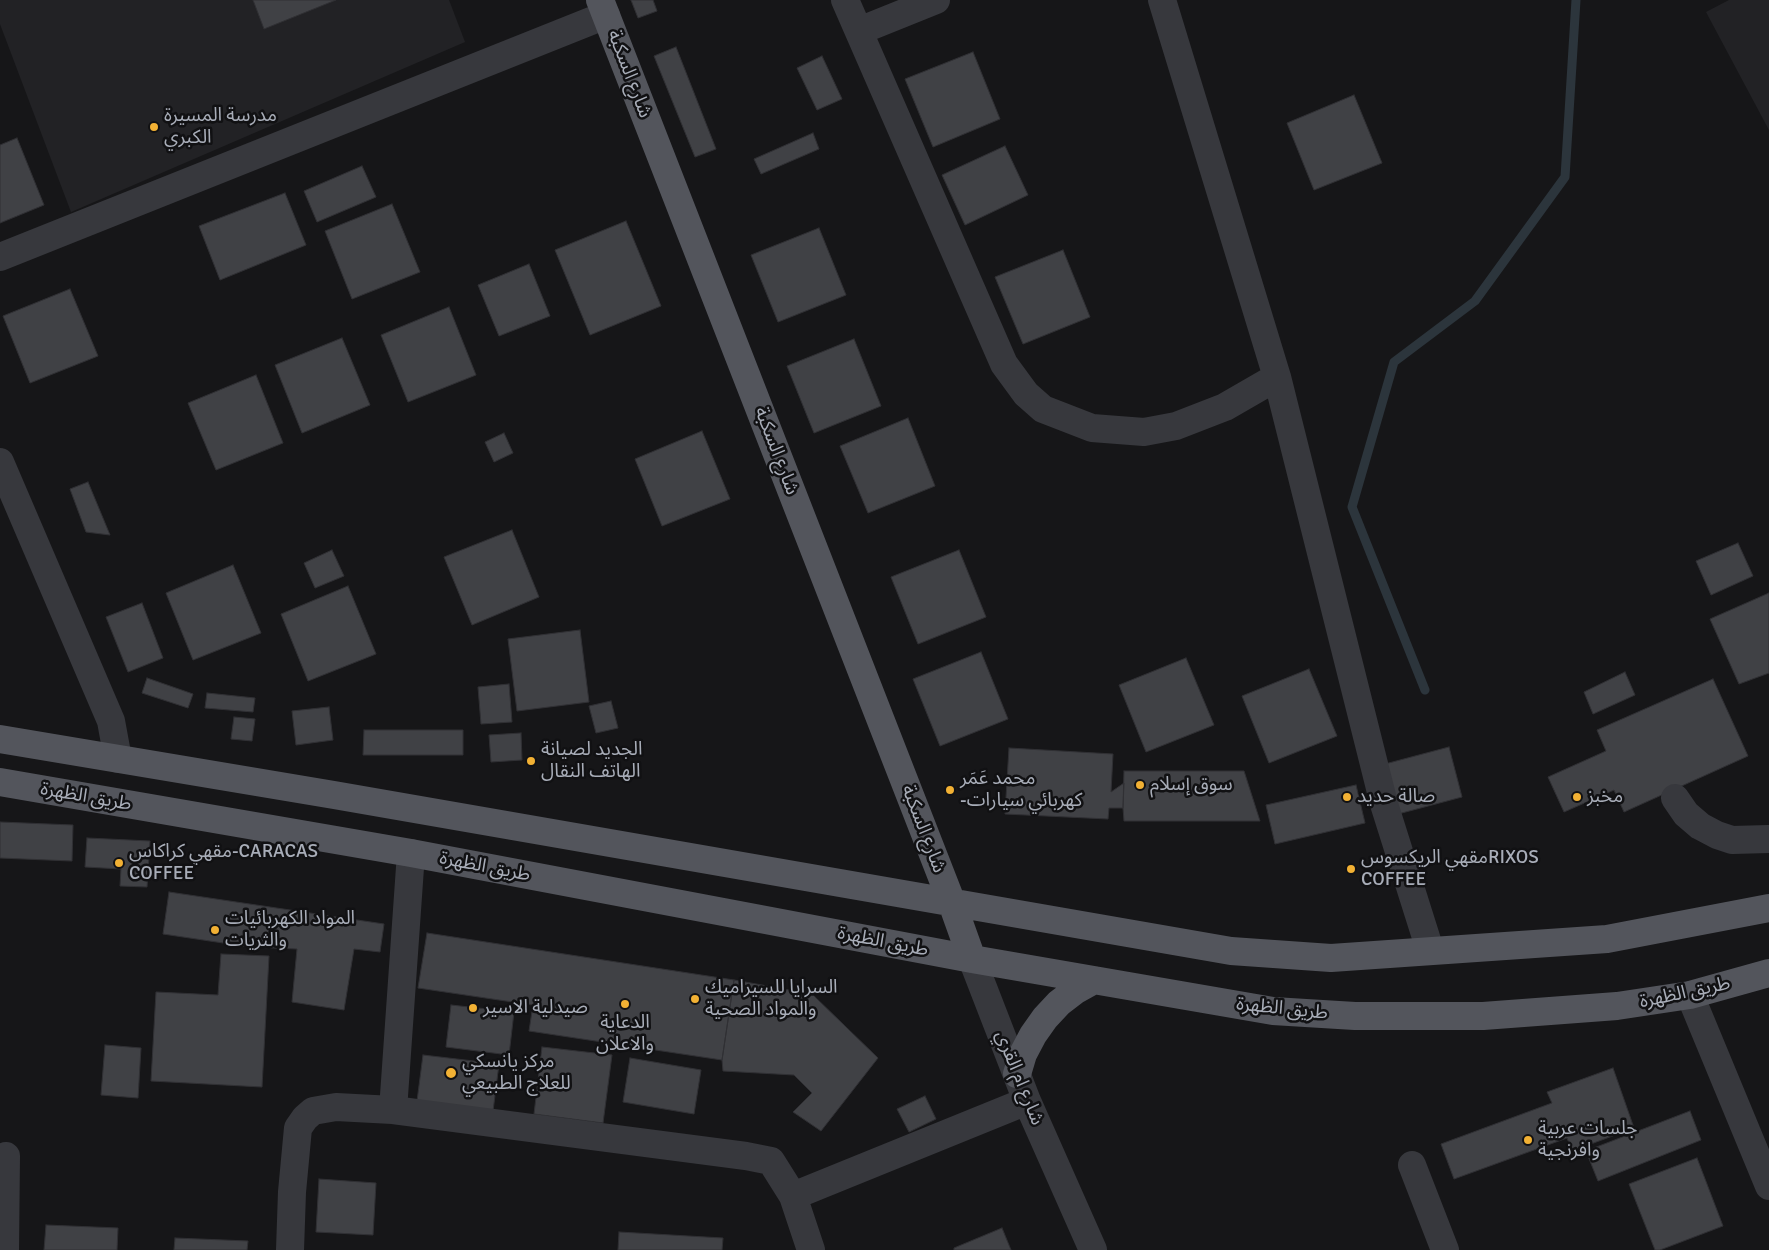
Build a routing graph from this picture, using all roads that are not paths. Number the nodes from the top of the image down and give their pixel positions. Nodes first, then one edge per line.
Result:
1 (845, 0) edge
2 (936, 0) edge
3 (1162, 0) edge
4 (603, 8) edge
5 (859, 31) junction
6 (0, 257) edge
7 (1277, 377) junction
8 (0, 462) edge
9 (0, 739) edge
10 (118, 759) junction
11 (0, 782) edge
12 (1675, 798) dead end
13 (1769, 839) edge
14 (411, 853) junction
15 (952, 903) junction
16 (1769, 908) edge
17 (1430, 950) junction
18 (972, 959) junction
19 (1769, 973) edge
20 (1094, 980) junction
21 (1690, 995) junction
22 (1016, 1074) junction
23 (1027, 1101) junction
24 (393, 1110) junction
25 (6, 1156) dead end
26 (1412, 1165) dead end
27 (1769, 1186) edge
28 (793, 1196) junction
29 (5, 1250) edge
30 (290, 1250) edge
31 (811, 1250) edge
32 (1093, 1250) edge
33 (1445, 1250) edge

1 - 5 street
2 - 5 street
3 - 7 street
4 - 6 street
4 - 15 main road, شارع السكبة
5 - 7 street
7 - 17 street
8 - 10 street
9 - 10 main road
10 - 15 main road
11 - 14 main road, طريق الظهرة
12 - 13 street
14 - 18 main road, طريق الظهرة
14 - 24 street
15 - 17 main road
15 - 18 main road, شارع ام القري
16 - 17 main road
18 - 20 main road, طريق الظهرة
18 - 22 street, شارع ام القري
19 - 21 main road, طريق الظهرة
20 - 21 main road, طريق الظهرة
20 - 22 main road
21 - 27 street
22 - 23 street, شارع ام القري
23 - 28 street
23 - 32 street, شارع ام القري
24 - 28 street
24 - 30 street
25 - 29 street
26 - 33 street
28 - 31 street

